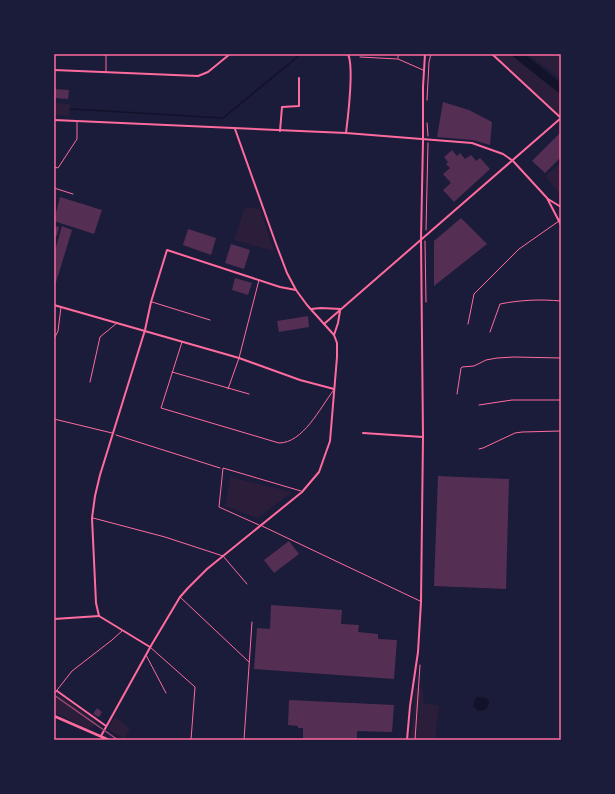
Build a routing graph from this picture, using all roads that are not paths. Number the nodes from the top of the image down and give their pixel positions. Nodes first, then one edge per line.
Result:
1 (106, 54) edge
2 (230, 54) edge
3 (348, 54) edge
4 (398, 54) edge
5 (425, 54) edge
6 (492, 54) edge
7 (360, 57) dead end
8 (398, 59) junction
9 (54, 70) edge
10 (424, 70) junction
11 (106, 73) junction
12 (299, 78) dead end
13 (561, 118) edge
14 (54, 120) edge
15 (77, 121) junction
16 (235, 129) junction
17 (280, 131) junction
18 (346, 133) junction
19 (423, 140) junction
20 (513, 161) junction
21 (54, 167) edge
22 (54, 188) edge
23 (73, 194) dead end
24 (547, 198) junction
25 (561, 206) edge
26 (561, 217) edge
27 (559, 221) junction
28 (561, 225) edge
29 (421, 239) junction
30 (260, 280) junction
31 (296, 290) junction
32 (561, 301) edge
33 (151, 302) junction
34 (54, 305) edge
35 (61, 307) junction
36 (340, 309) junction
37 (311, 310) junction
38 (210, 320) dead end
39 (118, 323) junction
40 (324, 324) junction
41 (468, 324) dead end
42 (145, 330) junction
43 (490, 332) dead end
44 (334, 335) junction
45 (54, 339) edge
46 (182, 341) junction
47 (239, 358) junction
48 (561, 358) edge
49 (171, 372) junction
50 (90, 382) dead end
51 (228, 389) junction
52 (334, 389) junction
53 (249, 394) dead end
54 (458, 394) dead end
55 (561, 400) edge
56 (479, 405) dead end
57 (54, 419) edge
58 (561, 431) edge
59 (112, 433) junction
60 (363, 433) dead end
61 (423, 437) junction
62 (479, 449) dead end
63 (302, 492) junction
64 (92, 518) junction
65 (261, 526) junction
66 (223, 556) junction
67 (246, 584) dead end
68 (180, 597) junction
69 (420, 602) junction
70 (99, 616) junction
71 (54, 619) edge
72 (252, 622) dead end
73 (123, 631) junction
74 (150, 647) junction
75 (146, 654) junction
76 (250, 663) junction
77 (57, 691) junction
78 (166, 693) dead end
79 (54, 694) edge
80 (54, 716) edge
81 (106, 726) junction
82 (100, 738) edge
83 (109, 740) edge
84 (191, 740) edge
85 (244, 740) edge
86 (407, 740) edge

1 - 11 lane
2 - 11 street
3 - 18 street
4 - 8 lane
5 - 10 street
6 - 13 street
7 - 8 lane
8 - 10 lane
9 - 11 street
10 - 19 street
12 - 17 street
13 - 20 street
14 - 15 street
15 - 16 street
15 - 21 lane
16 - 17 street
16 - 31 street
17 - 18 street
18 - 19 street
19 - 20 street
19 - 29 street
20 - 24 street
20 - 29 street
22 - 23 lane
24 - 25 street
24 - 27 street
26 - 27 lane
27 - 28 street
27 - 41 lane
29 - 36 street
29 - 61 street
30 - 31 street
30 - 33 street
30 - 47 lane
31 - 37 street
32 - 43 lane
33 - 38 lane
33 - 42 street
34 - 35 street
35 - 39 street
35 - 45 lane
36 - 37 street
36 - 40 street
36 - 44 street
37 - 40 street
39 - 42 street
39 - 50 lane
40 - 44 street
42 - 46 street
42 - 59 street
44 - 52 street
46 - 47 street
46 - 49 lane
47 - 51 lane
47 - 52 street
48 - 54 lane
49 - 51 lane
49 - 52 lane
51 - 53 lane
52 - 63 street
55 - 56 lane
57 - 59 lane
58 - 62 lane
59 - 64 street
60 - 61 street
61 - 69 street
63 - 65 street
63 - 65 lane
64 - 66 lane
64 - 70 street
65 - 66 street
65 - 69 lane
66 - 67 lane
66 - 68 street
68 - 74 street
68 - 76 lane
69 - 86 street
70 - 71 street
70 - 73 street
72 - 76 lane
73 - 74 street
73 - 77 lane
74 - 75 street
74 - 84 lane
75 - 78 lane
75 - 81 street
76 - 85 lane
77 - 79 lane
77 - 81 street
80 - 82 street
81 - 82 street
82 - 83 street

